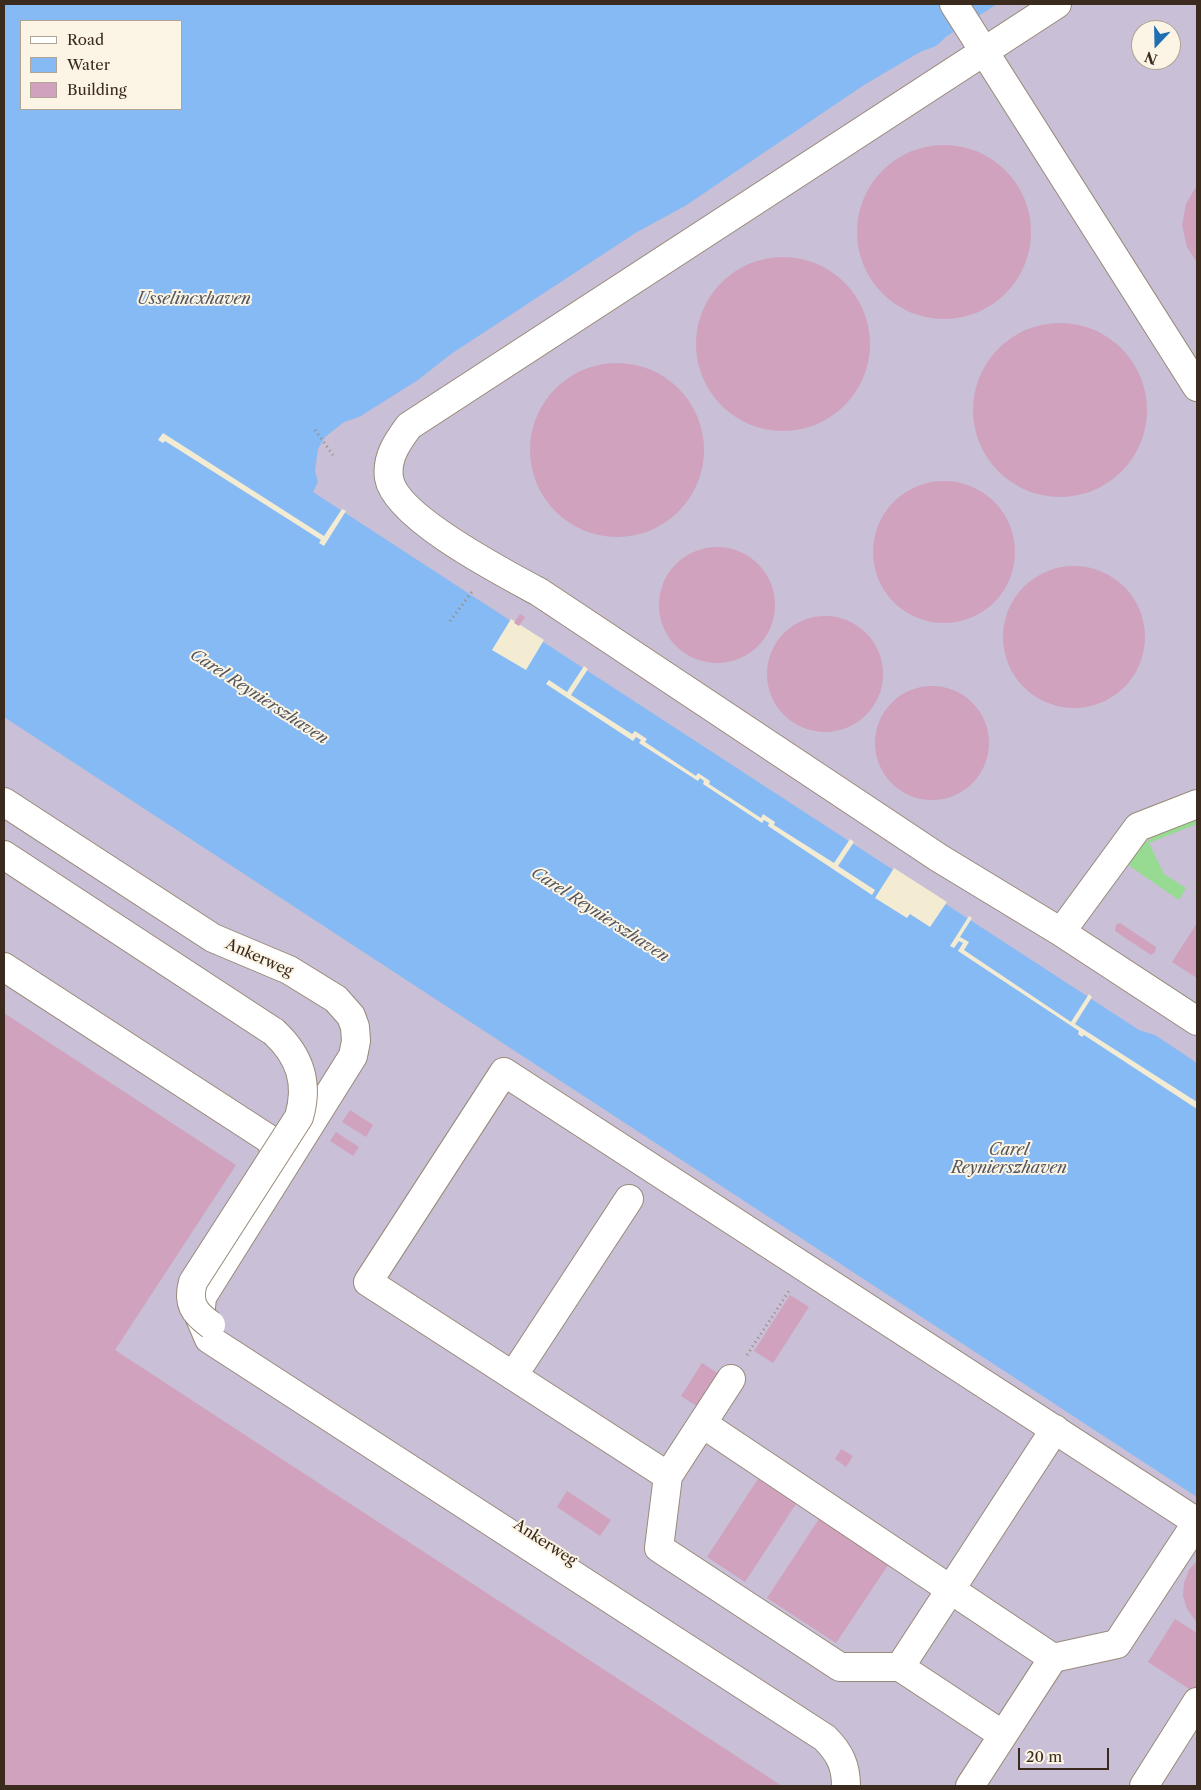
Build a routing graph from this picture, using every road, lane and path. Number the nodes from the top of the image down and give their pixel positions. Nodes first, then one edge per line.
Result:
1 (954, 4) edge
2 (1057, 4) edge
3 (984, 51) junction
4 (1197, 386) edge
5 (315, 430) dead end
6 (333, 455) dead end
7 (476, 586) dead end
8 (450, 621) dead end
9 (4, 802) edge
10 (1197, 804) edge
11 (4, 855) edge
12 (1061, 932) junction
13 (4, 967) edge
14 (1197, 1021) edge
15 (273, 1183) junction
16 (629, 1199) dead end
17 (804, 1267) junction
18 (513, 1376) junction
19 (731, 1379) joint
20 (702, 1424) junction
21 (1055, 1430) junction
22 (668, 1476) junction
23 (950, 1590) junction
24 (1053, 1658) junction
25 (900, 1667) junction
26 (1197, 1702) edge
27 (1003, 1734) junction
28 (846, 1786) edge
29 (863, 1786) edge
30 (970, 1786) edge
31 (1144, 1786) edge

1 - 3 lane
2 - 3 lane
3 - 4 lane
3 - 12 lane
5 - 6 path
7 - 8 path
9 - 15 lane, Ankerweg
10 - 12 lane
11 - 29 lane, Ankerweg, bridge
12 - 14 lane
13 - 15 lane, Ankerweg
15 - 28 lane, Ankerweg
16 - 18 lane
17 - 18 lane
17 - 19 path
17 - 21 lane
18 - 22 lane
19 - 20 lane
20 - 22 lane
20 - 23 lane
21 - 23 lane
21 - 24 lane
22 - 25 lane
23 - 24 lane
23 - 25 lane
24 - 27 lane
25 - 27 lane
26 - 31 lane
27 - 30 lane

